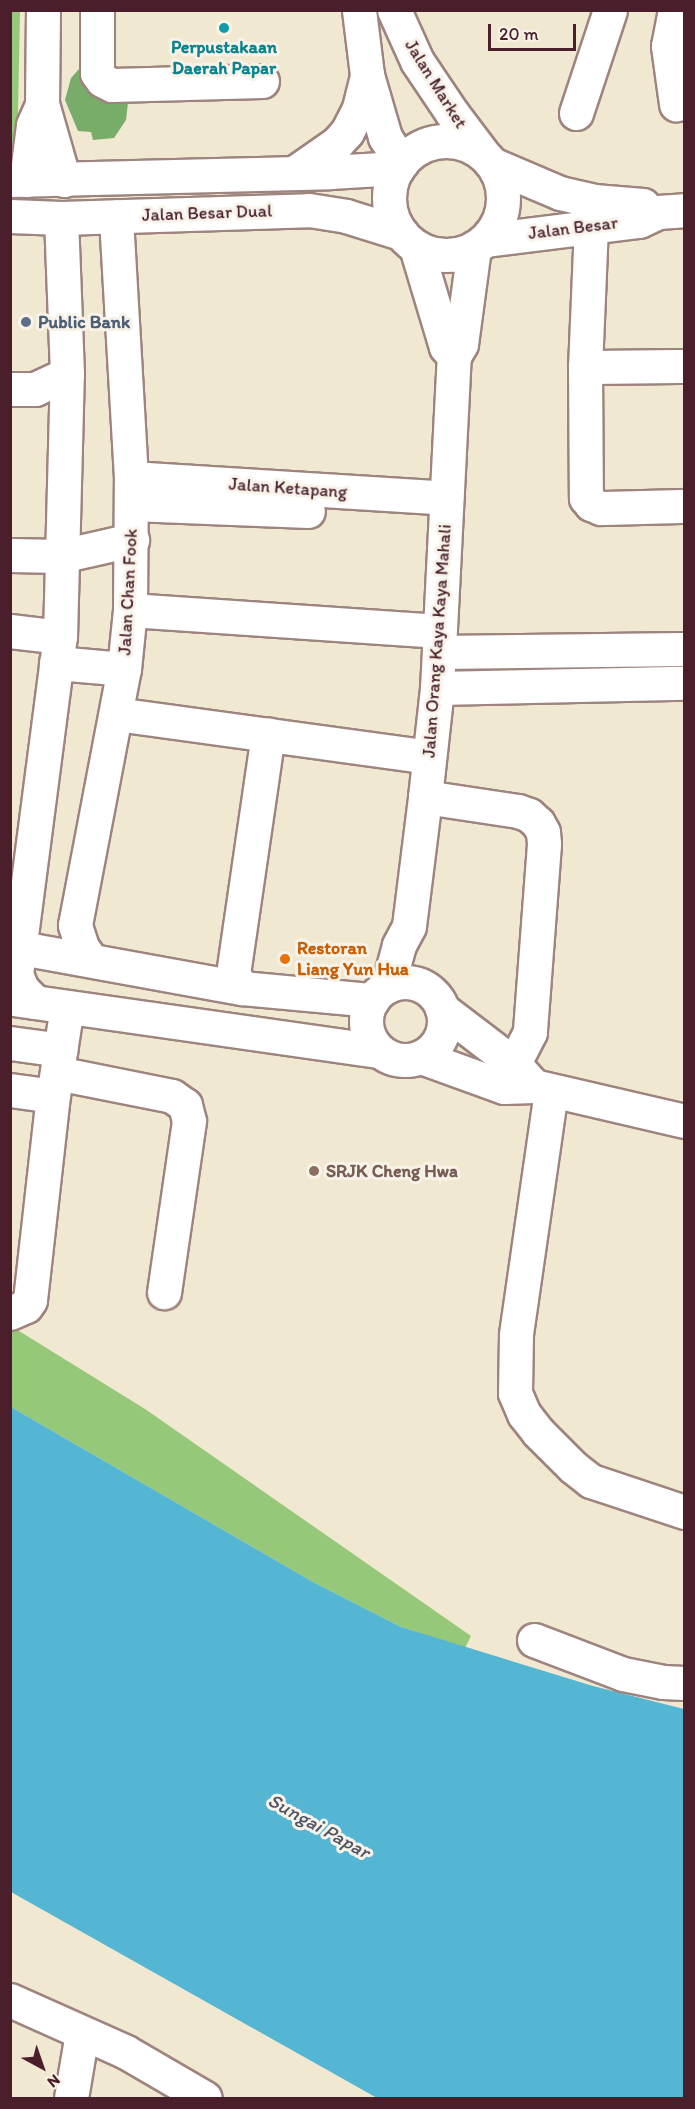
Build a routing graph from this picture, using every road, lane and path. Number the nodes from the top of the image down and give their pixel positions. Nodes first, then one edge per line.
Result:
1 (43, 10) edge
2 (97, 10) edge
3 (359, 10) edge
4 (394, 10) edge
5 (610, 10) edge
6 (675, 10) edge
7 (45, 56) junction
8 (98, 57) junction
9 (367, 75) junction
10 (262, 81) dead end
11 (42, 105) junction
12 (682, 105) edge
13 (576, 113) dead end
14 (489, 160) junction
15 (400, 166) junction
16 (294, 173) junction
17 (18, 180) edge
18 (64, 180) junction
19 (671, 211) edge
20 (10, 216) edge
21 (116, 216) junction
22 (61, 218) junction
23 (591, 225) junction
24 (408, 240) junction
25 (480, 244) junction
26 (454, 356) junction
27 (684, 366) edge
28 (585, 367) junction
29 (67, 374) junction
30 (10, 389) edge
31 (131, 491) junction
32 (684, 506) edge
33 (445, 507) junction
34 (132, 540) junction
35 (10, 555) edge
36 (61, 556) junction
37 (130, 610) junction
38 (10, 631) edge
39 (439, 641) junction
40 (684, 649) edge
41 (58, 650) junction
42 (124, 669) junction
43 (684, 683) edge
44 (437, 688) junction
45 (116, 714) junction
46 (268, 735) junction
47 (429, 757) junction
48 (425, 797) junction
49 (409, 926) junction
50 (16, 947) edge
51 (91, 960) junction
52 (242, 988) junction
53 (380, 993) junction
54 (434, 999) junction
55 (23, 1000) edge
56 (67, 1007) junction
57 (10, 1043) edge
58 (379, 1051) junction
59 (421, 1057) junction
60 (57, 1073) junction
61 (533, 1080) junction
62 (10, 1090) edge
63 (684, 1120) edge
64 (164, 1292) dead end
65 (10, 1312) edge
66 (684, 1512) edge
67 (534, 1640) dead end
68 (684, 1683) edge
69 (11, 2001) edge
70 (82, 2033) junction
71 (71, 2098) edge
72 (205, 2098) edge

1 - 7 street
2 - 8 street
3 - 9 street
4 - 14 street, Jalan Market
5 - 13 street
6 - 12 street
7 - 8 street
7 - 11 street
8 - 10 street
9 - 15 street
9 - 16 street
11 - 17 street
11 - 18 street
14 - 15 street
14 - 19 street, Jalan Besar
14 - 25 street
15 - 16 street, Jalan Besar Dual
15 - 24 street
16 - 18 street, Jalan Besar Dual
17 - 18 street, Jalan Besar Dual
19 - 23 street, Jalan Besar
20 - 22 street, Jalan Besar Dual
21 - 22 street, Jalan Besar Dual
21 - 24 street, Jalan Besar Dual
21 - 31 street, Jalan Chan Fook
22 - 29 street
23 - 25 street, Jalan Besar
23 - 28 street
24 - 25 street
24 - 26 street, Jalan Orang Kaya Kaya Mahali
25 - 26 street, Jalan Orang Kaya Kaya Mahali
26 - 33 street, Jalan Orang Kaya Kaya Mahali
27 - 28 street
28 - 32 street
29 - 30 street
29 - 36 street
31 - 33 street, Jalan Ketapang
31 - 34 street, Jalan Chan Fook
33 - 39 street, Jalan Orang Kaya Kaya Mahali
34 - 36 street
34 - 37 street, Jalan Chan Fook
35 - 36 street
36 - 41 street
37 - 39 street
37 - 42 street, Jalan Chan Fook
38 - 41 street
39 - 40 street
39 - 44 street, Jalan Orang Kaya Kaya Mahali
41 - 42 street
41 - 50 street
42 - 45 street, Jalan Chan Fook
43 - 44 street
44 - 47 street, Jalan Orang Kaya Kaya Mahali
45 - 46 street
45 - 51 street, Jalan Chan Fook
46 - 47 street
46 - 52 street
47 - 48 street, Jalan Orang Kaya Kaya Mahali
48 - 49 street, Jalan Orang Kaya Kaya Mahali
48 - 61 street
49 - 53 street, Jalan Orang Kaya Kaya Mahali
49 - 54 street, Jalan Orang Kaya Kaya Mahali
50 - 51 street
50 - 55 street
51 - 52 street
52 - 53 street
53 - 54 street
53 - 58 street
54 - 59 street
54 - 61 street
55 - 56 street
56 - 58 street
56 - 60 street
57 - 60 street
58 - 59 street
59 - 61 street
60 - 62 street
60 - 64 street
60 - 65 street
61 - 63 street
61 - 66 street
67 - 68 street
69 - 70 street
70 - 71 street
70 - 72 street

